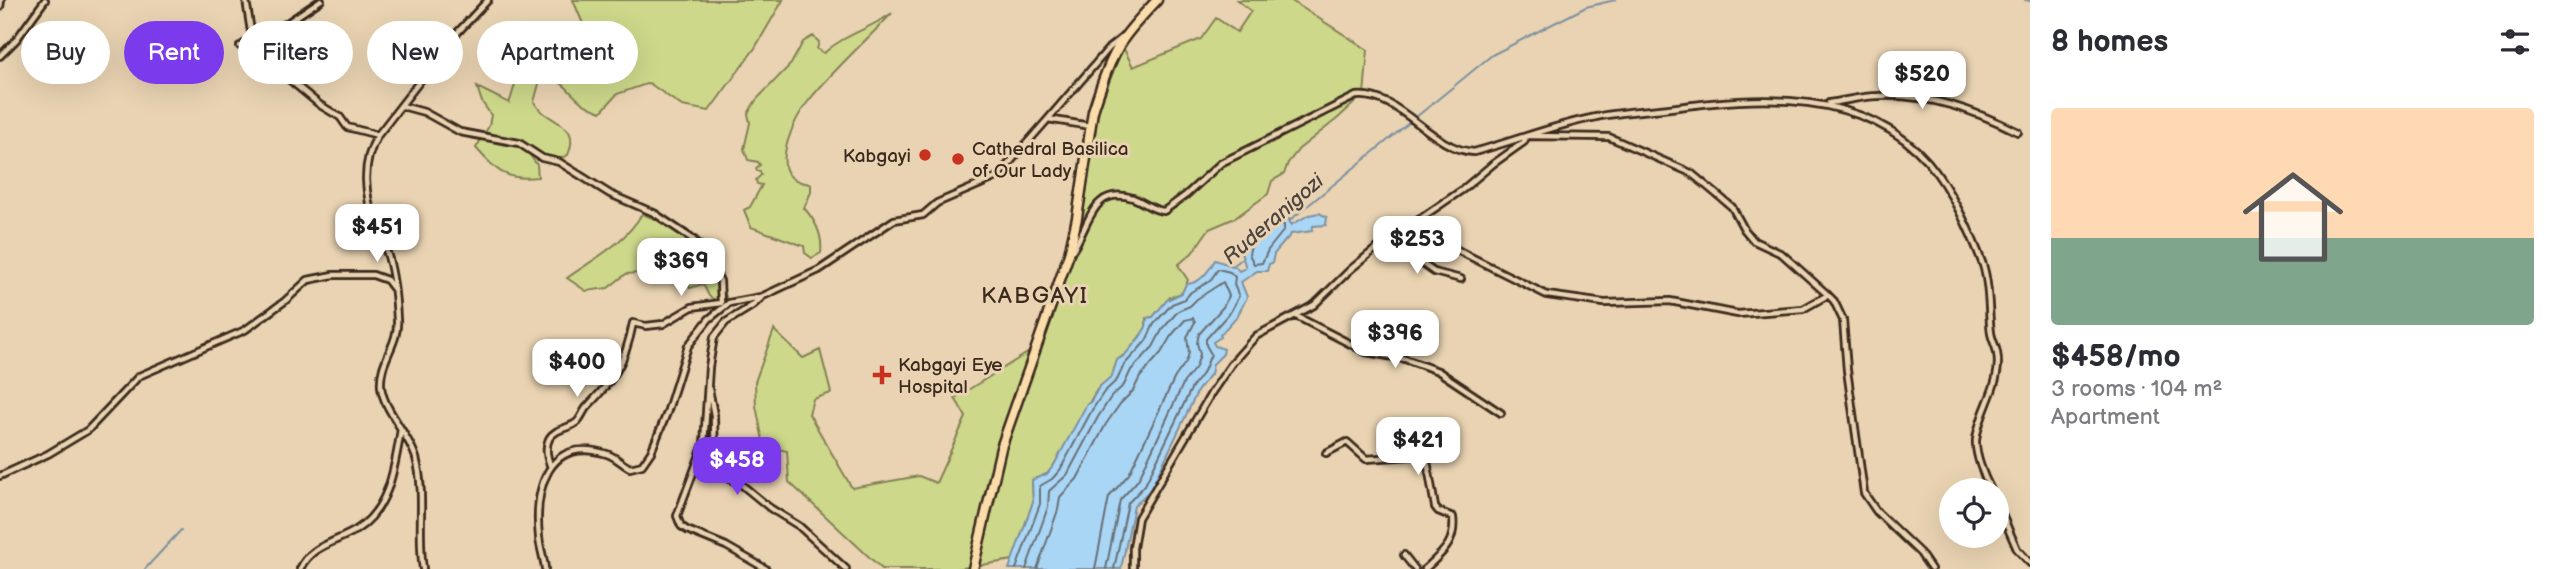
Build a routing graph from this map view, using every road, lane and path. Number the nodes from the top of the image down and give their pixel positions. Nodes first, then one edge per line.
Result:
1 (1, 0) edge
2 (46, 0) edge
3 (246, 0) edge
4 (321, 0) edge
5 (488, 0) edge
6 (1157, 0) edge
7 (0, 7) edge
8 (249, 21) edge
9 (289, 21) edge
10 (1125, 36) junction
11 (0, 56) edge
12 (295, 84) edge
13 (1825, 104) junction
14 (401, 106) junction
15 (1048, 119) junction
16 (1091, 126) junction
17 (2018, 132) dead end
18 (378, 135) junction
19 (1527, 136) junction
20 (1419, 220) junction
21 (1389, 240) junction
22 (1069, 254) junction
23 (1461, 279) dead end
24 (394, 289) junction
25 (1828, 295) junction
26 (761, 297) junction
27 (721, 303) junction
28 (729, 303) junction
29 (1295, 315) junction
30 (708, 385) junction
31 (1501, 413) dead end
32 (401, 428) junction
33 (1326, 453) dead end
34 (550, 465) junction
35 (0, 476) edge
36 (1985, 478) edge
37 (2009, 531) edge
38 (1404, 555) dead end
39 (2030, 563) edge
40 (300, 569) edge
41 (423, 569) edge
42 (545, 569) edge
43 (766, 569) edge
44 (846, 569) edge
45 (974, 569) edge
46 (1133, 569) edge
47 (1415, 569) edge
48 (1425, 569) edge
49 (1931, 569) edge

1 - 7 street
2 - 11 street
3 - 8 street
4 - 9 street
5 - 14 street
6 - 10 highway
10 - 15 street
10 - 16 highway
12 - 18 street
13 - 17 street
13 - 19 street
13 - 36 street
14 - 18 street
14 - 27 street
15 - 16 street
15 - 26 street
16 - 22 highway
18 - 24 street
19 - 20 street
19 - 22 street
19 - 25 street
20 - 21 street
20 - 25 street
21 - 23 street
21 - 29 street
22 - 45 highway
24 - 32 street
24 - 35 street
25 - 49 street
26 - 28 street
26 - 30 street
27 - 28 street
27 - 34 street
28 - 34 street
29 - 31 street
29 - 46 street
30 - 43 street
30 - 44 street
32 - 40 street
32 - 41 street
33 - 48 street
34 - 42 street
37 - 39 street
38 - 47 street

